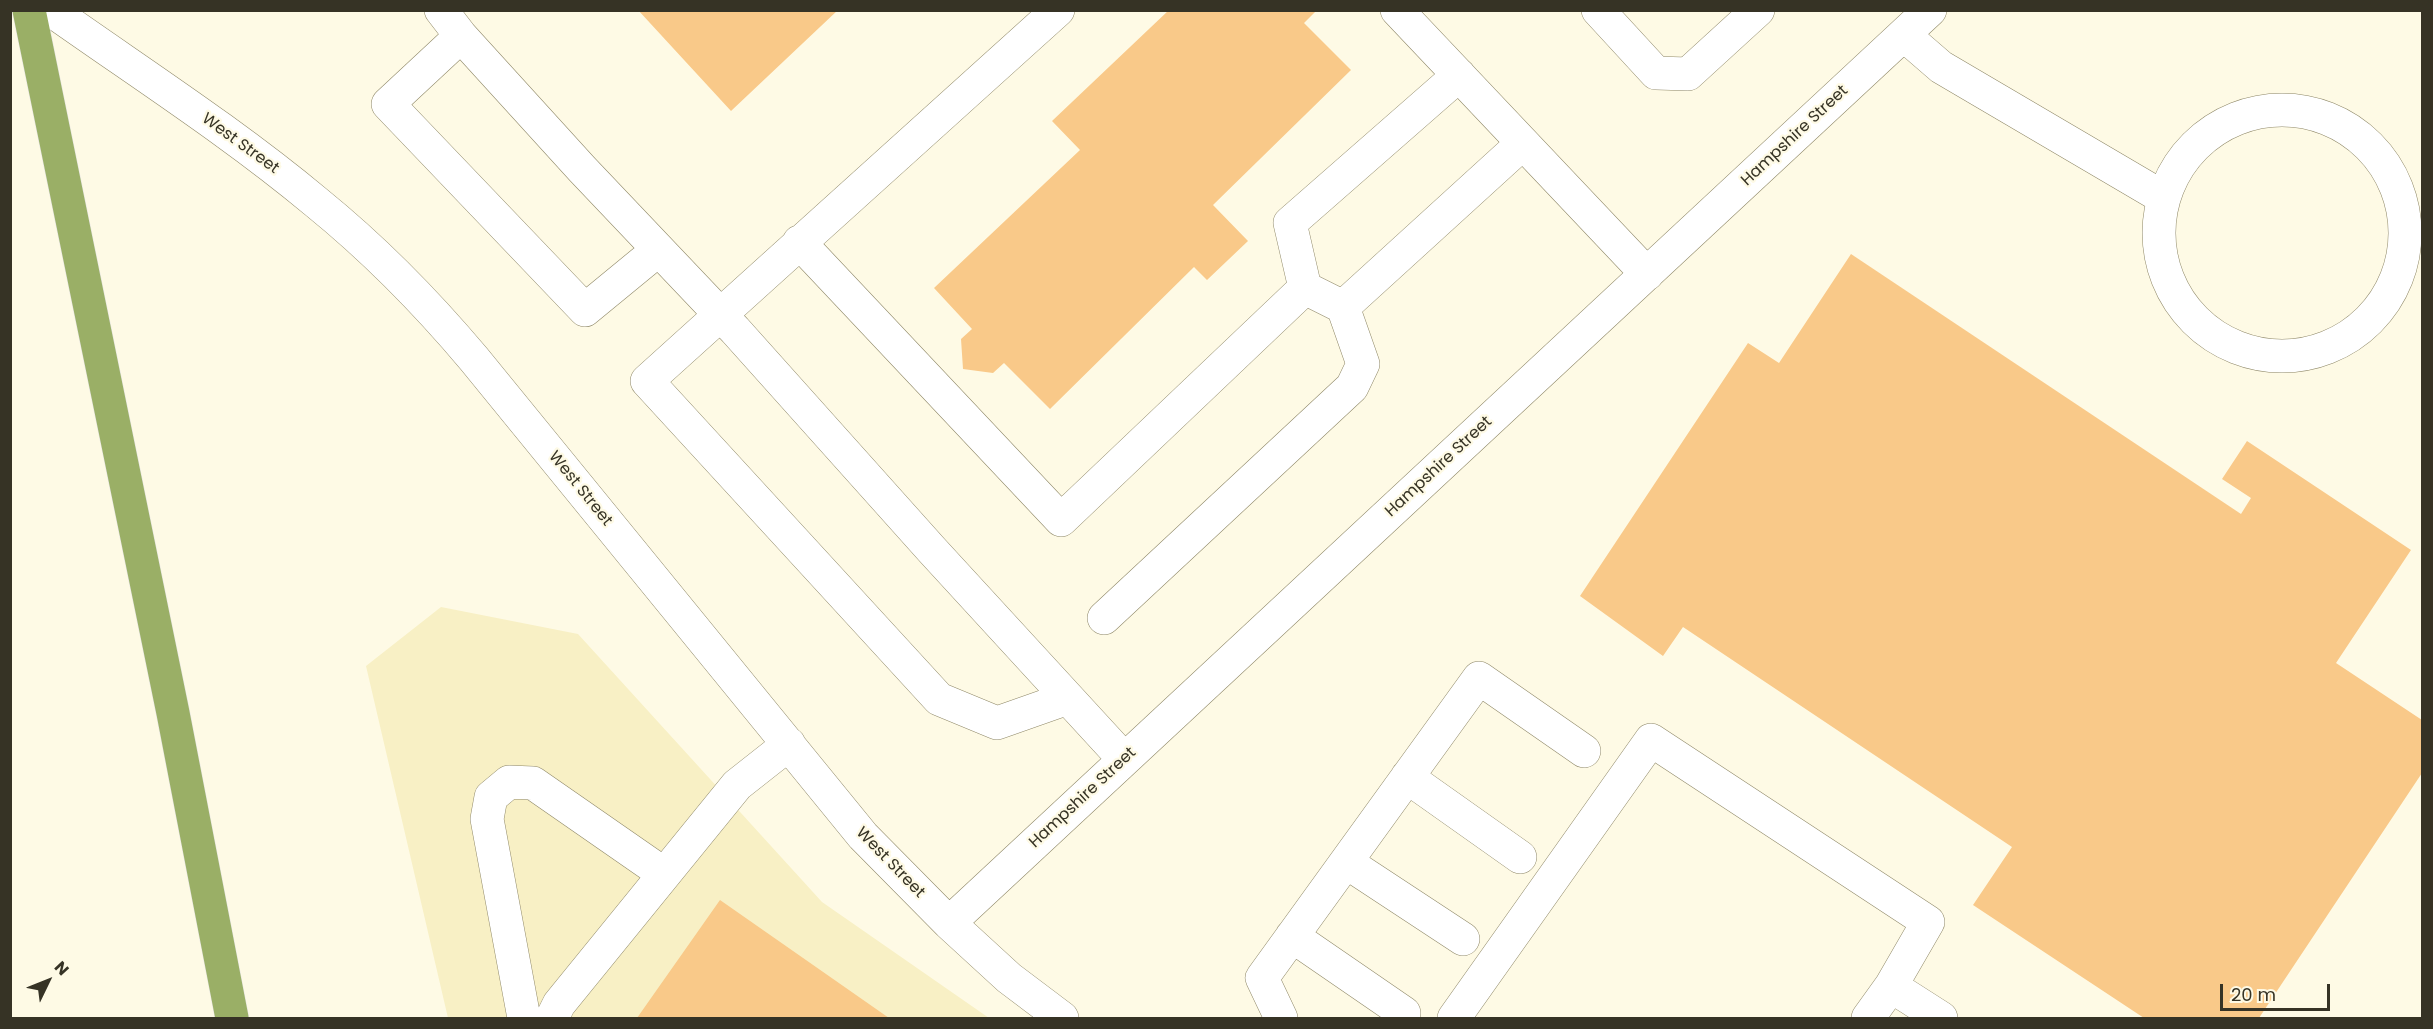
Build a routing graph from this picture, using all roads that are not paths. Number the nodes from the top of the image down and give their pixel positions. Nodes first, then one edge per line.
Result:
1 (28, 10) edge
2 (51, 10) edge
3 (441, 10) edge
4 (1058, 10) edge
5 (1397, 10) edge
6 (1598, 10) edge
7 (1758, 10) edge
8 (1910, 21) edge
9 (461, 36) junction
10 (1459, 75) junction
11 (1523, 143) junction
12 (2164, 198) junction
13 (799, 242) junction
14 (658, 250) junction
15 (1647, 274) junction
16 (1305, 288) junction
17 (1344, 307) junction
18 (719, 313) junction
19 (1104, 618) dead end
20 (1068, 698) junction
21 (789, 744) junction
22 (1584, 751) dead end
23 (1124, 759) junction
24 (1407, 777) junction
25 (1520, 857) dead end
26 (1346, 862) junction
27 (664, 874) junction
28 (949, 923) junction
29 (1292, 936) junction
30 (1462, 939) dead end
31 (1891, 986) junction
32 (1404, 1013) dead end
33 (232, 1018) edge
34 (524, 1018) edge
35 (552, 1018) edge
36 (1062, 1018) edge
37 (1281, 1018) edge
38 (1454, 1018) edge
39 (1868, 1018) edge
40 (1941, 1018) edge

1 - 33 highway
2 - 21 street, West Street
3 - 9 street
4 - 13 street
5 - 10 street
6 - 7 street
8 - 12 street
8 - 15 street, Hampshire Street
9 - 14 street
9 - 14 street
10 - 11 street
10 - 16 street
11 - 15 street
11 - 17 street
12 - 12 street
13 - 16 street
13 - 18 street
14 - 18 street
15 - 23 street, Hampshire Street
16 - 17 street
17 - 19 street
18 - 20 street
18 - 20 street
20 - 23 street
21 - 27 street
21 - 28 street, West Street
22 - 24 street
23 - 28 street, Hampshire Street
24 - 25 street
24 - 26 street
26 - 29 street
26 - 30 street
27 - 34 street
27 - 35 street
28 - 36 street, West Street
29 - 32 street
29 - 37 street
31 - 38 street
31 - 39 street
31 - 40 street

